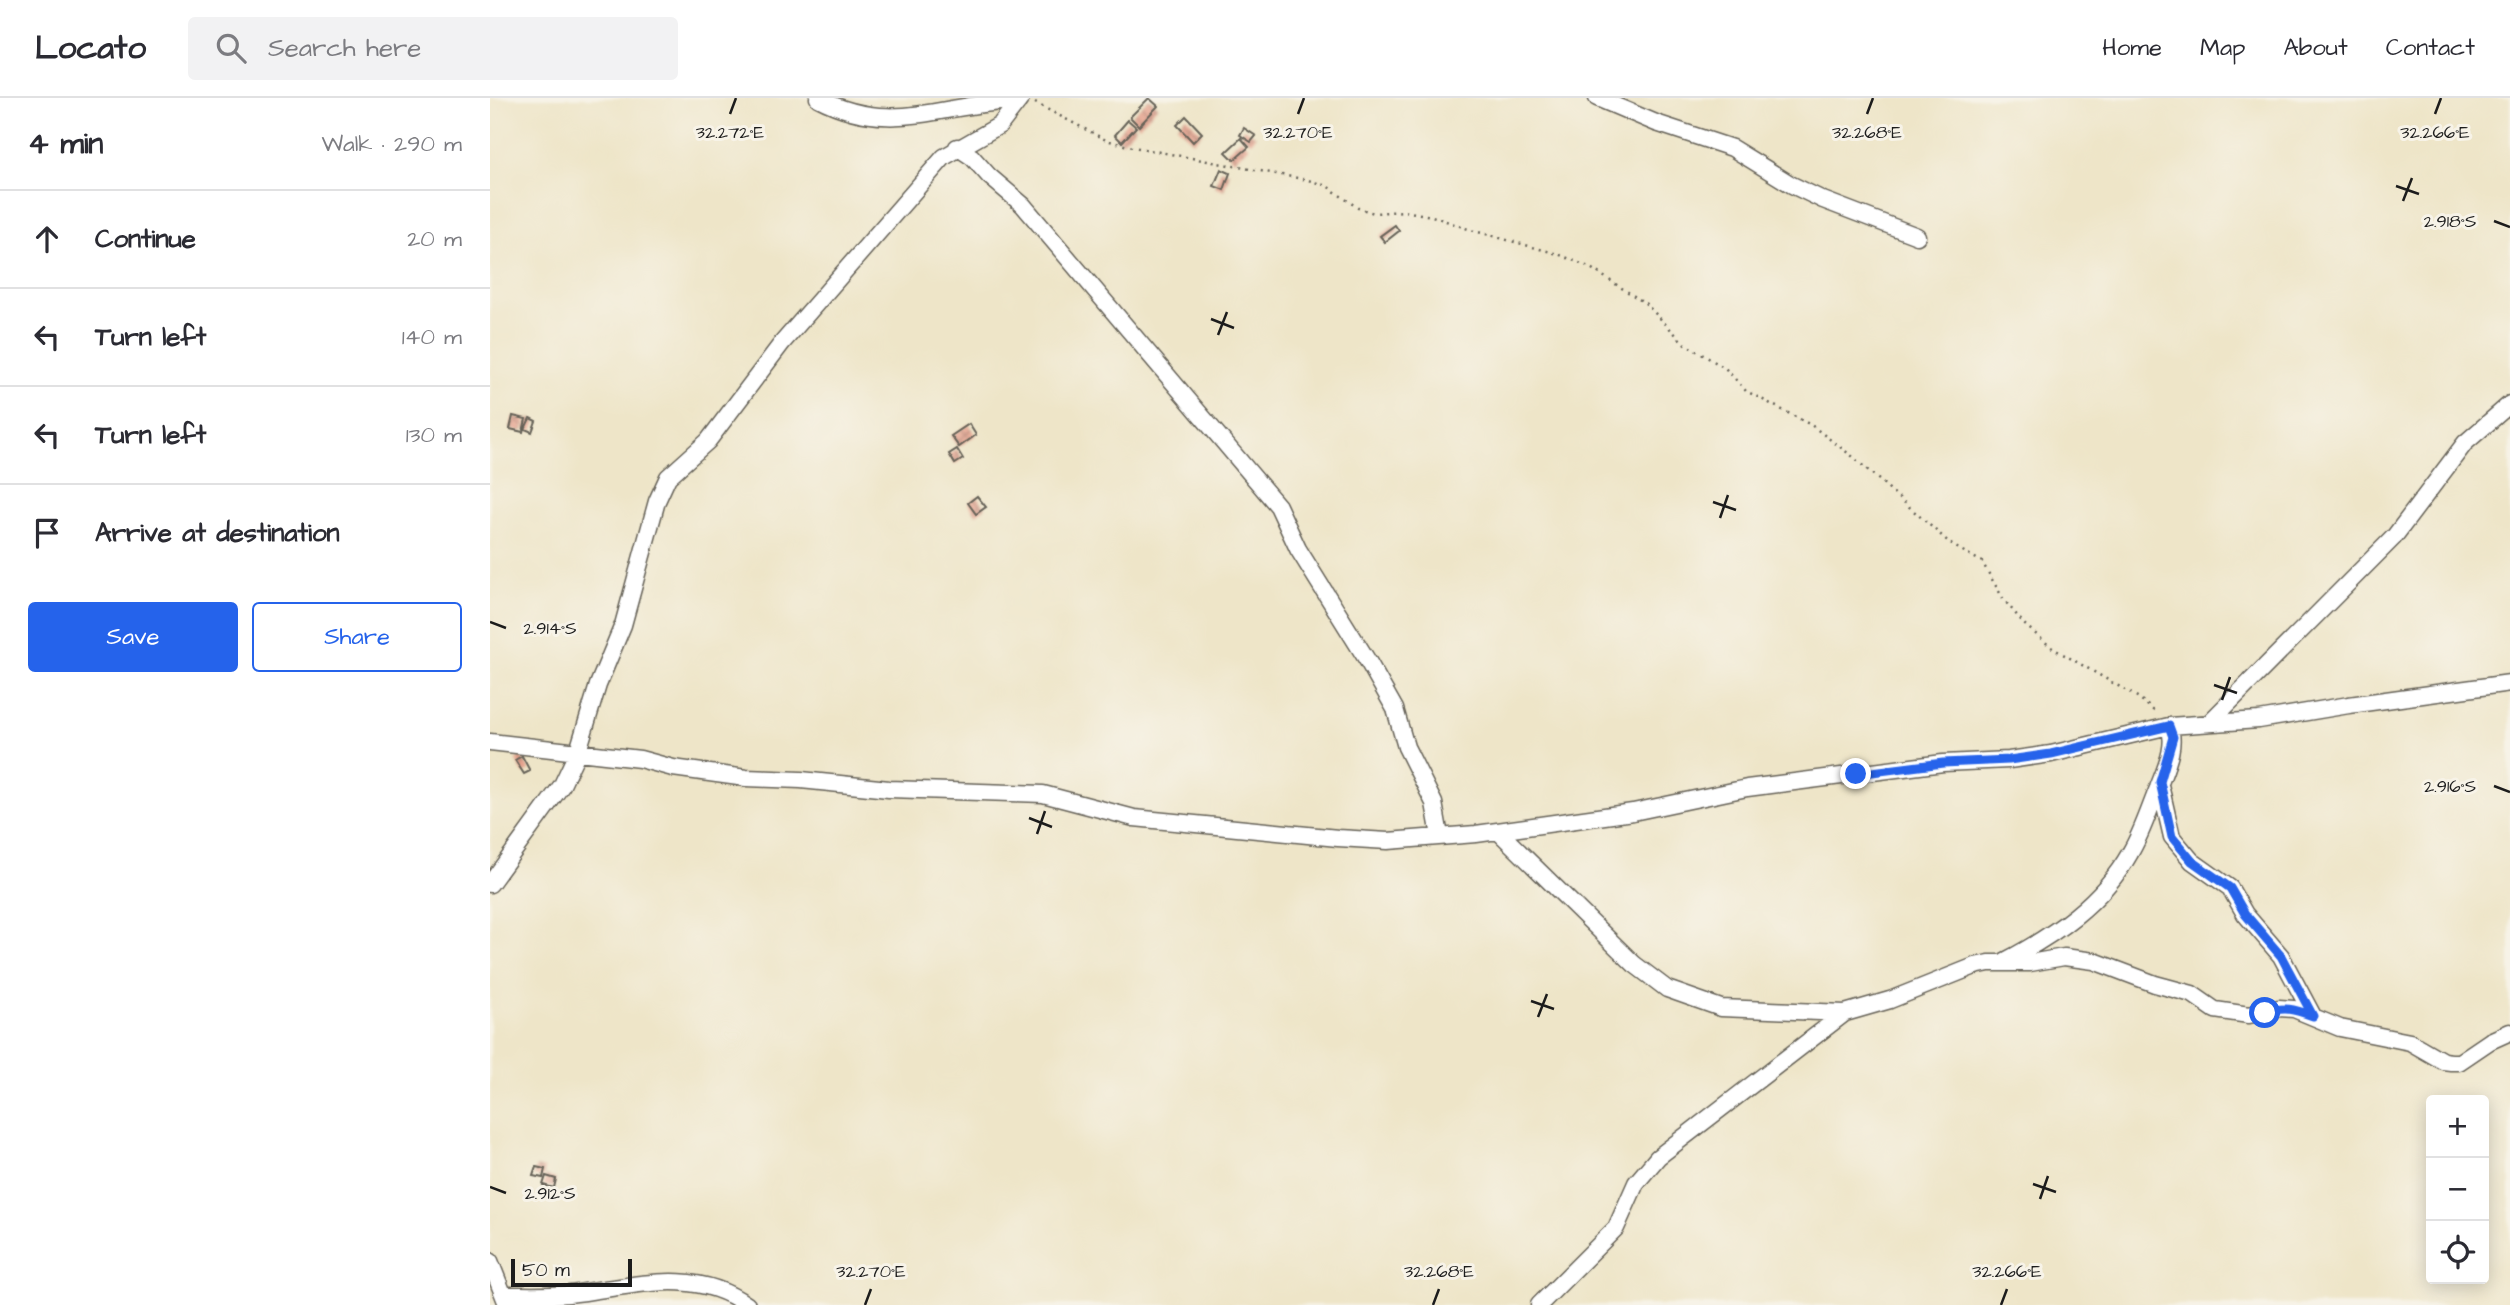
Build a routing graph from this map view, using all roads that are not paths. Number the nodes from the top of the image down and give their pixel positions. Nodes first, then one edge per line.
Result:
1 (818, 98) edge
2 (1597, 98) edge
3 (1022, 99) edge
4 (957, 147) junction
5 (1917, 236) dead end
6 (2510, 404) edge
7 (2510, 683) edge
8 (2209, 723) junction
9 (2164, 727) junction
10 (490, 742) edge
11 (578, 751) junction
12 (2160, 782) junction
13 (1498, 831) junction
14 (1440, 836) junction
15 (490, 884) edge
16 (2003, 962) junction
17 (1844, 1013) junction
18 (2313, 1016) junction
19 (2510, 1032) edge
20 (490, 1261) edge
21 (505, 1300) edge
22 (747, 1305) edge
23 (1539, 1305) edge

1 - 3 street
2 - 5 street
3 - 4 street
4 - 11 street
4 - 14 street
6 - 8 street
7 - 8 street
8 - 9 street
9 - 12 street
9 - 13 street
10 - 11 street
11 - 14 street
11 - 15 street
12 - 16 street
12 - 18 street
13 - 14 street
13 - 17 street
16 - 17 street
16 - 18 street
17 - 23 street
18 - 19 street
20 - 21 street
21 - 22 street

